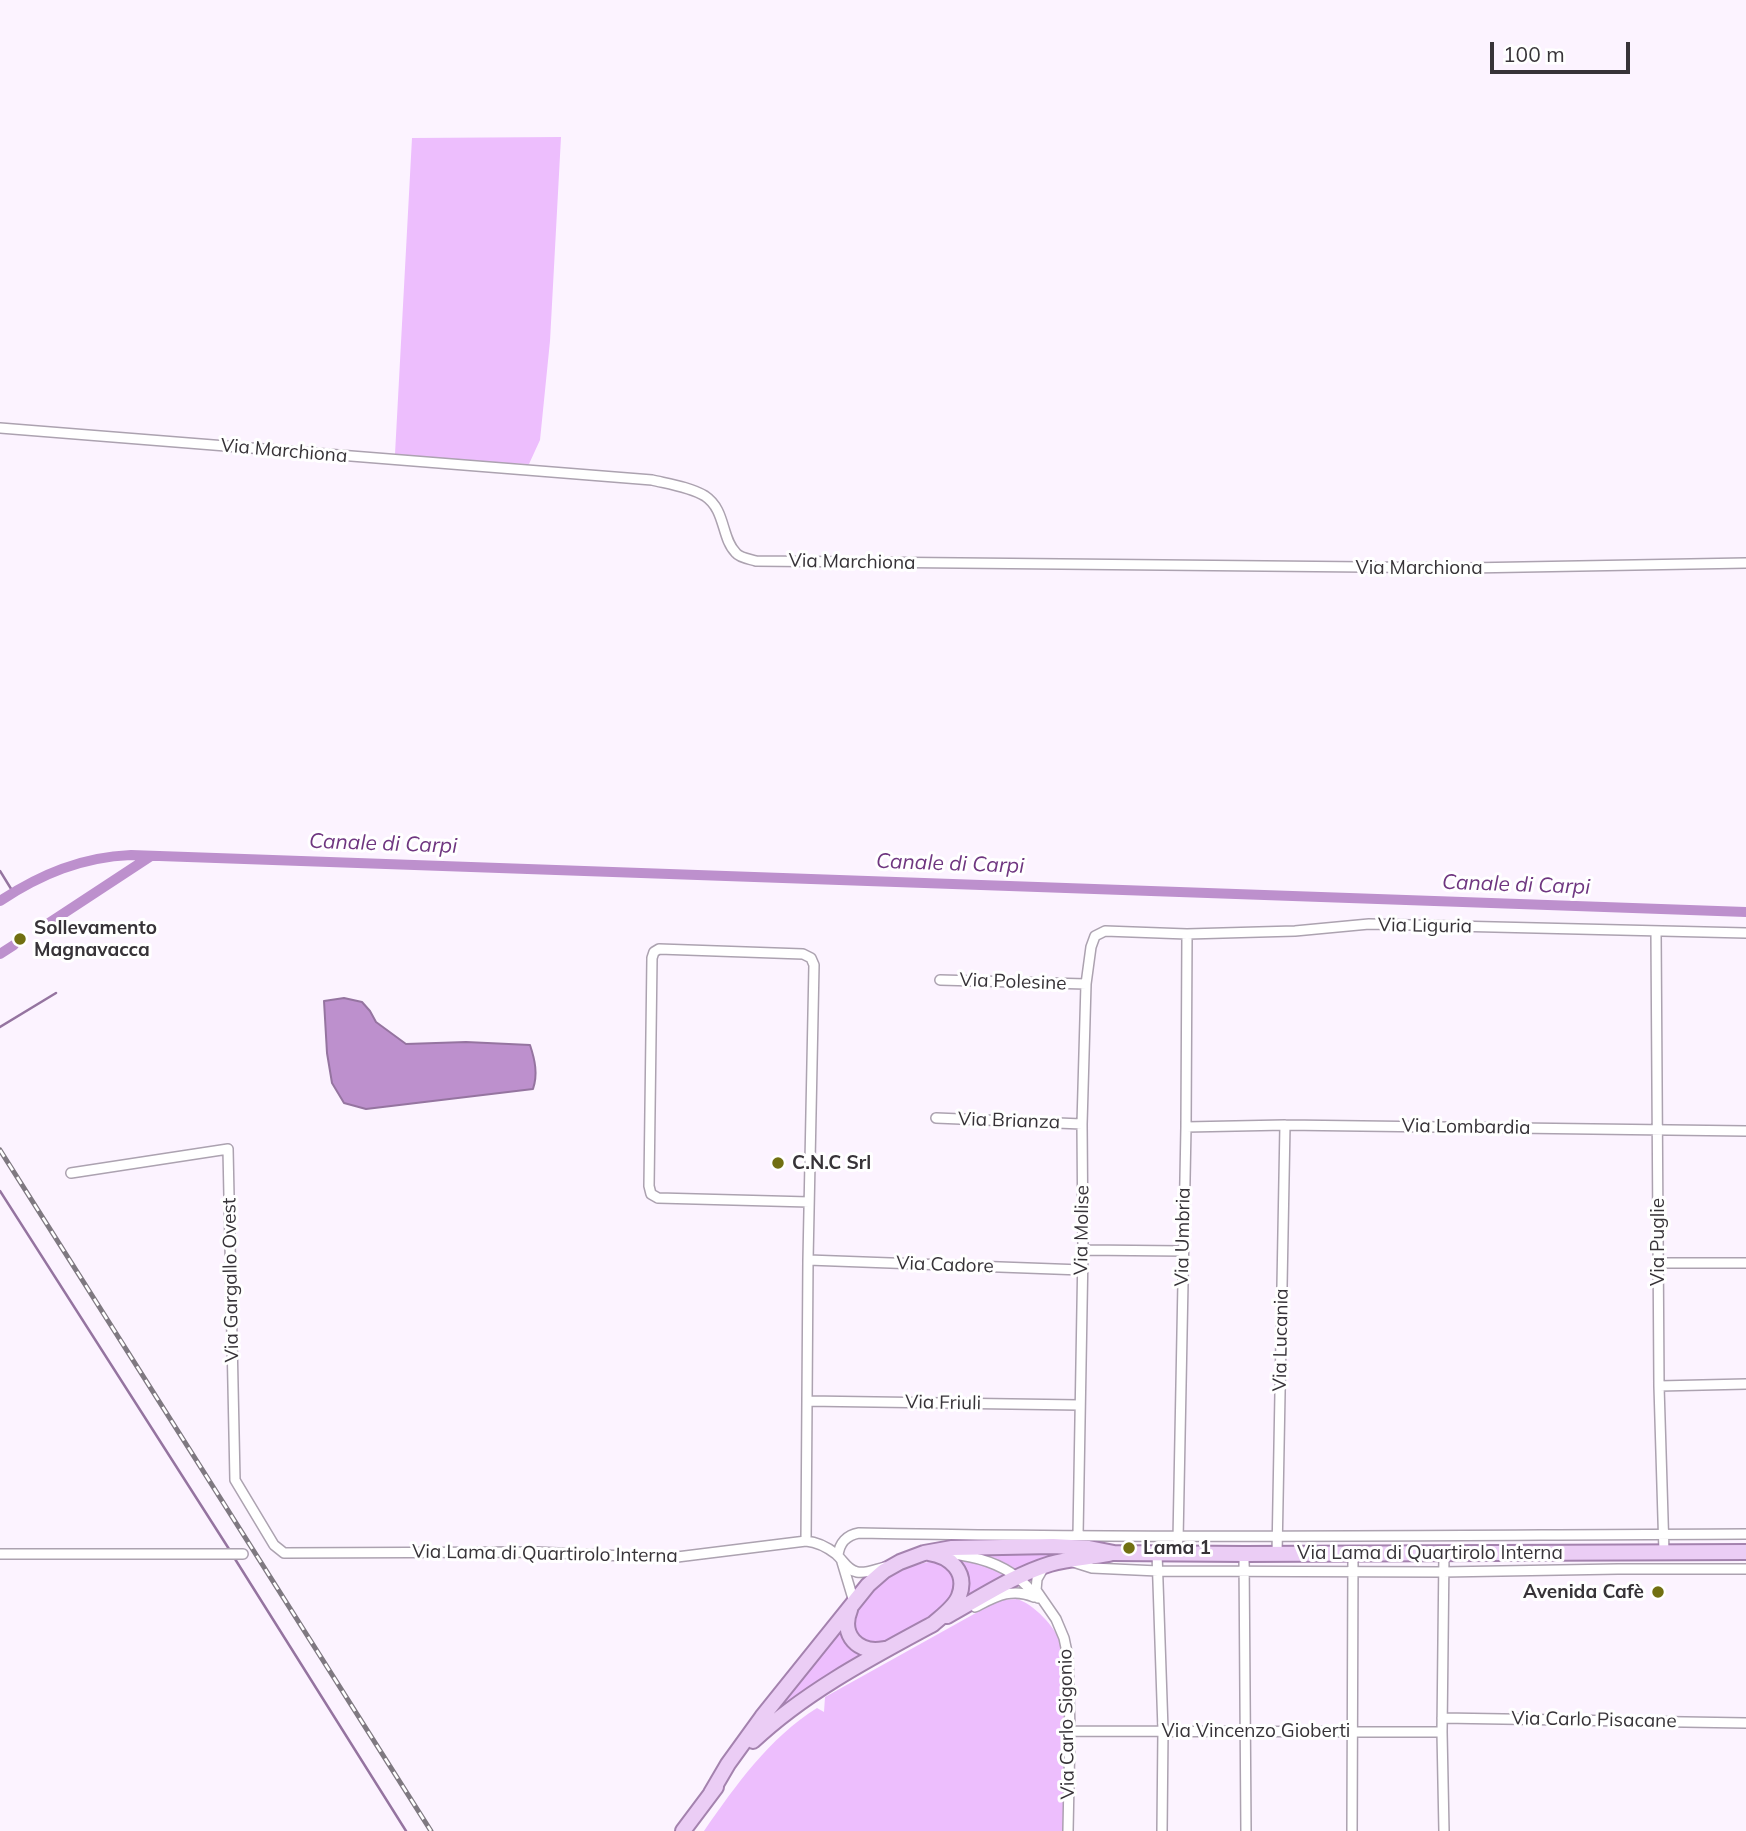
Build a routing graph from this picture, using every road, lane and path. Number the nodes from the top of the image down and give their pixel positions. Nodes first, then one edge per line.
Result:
1 (0, 428) edge
2 (1746, 563) edge
3 (1105, 931) joint
4 (1656, 931) junction
5 (1746, 933) edge
6 (1187, 934) junction
7 (940, 980) dead end
8 (1086, 984) junction
9 (936, 1118) dead end
10 (1082, 1124) junction
11 (1286, 1125) junction
12 (1186, 1126) junction
13 (1657, 1130) junction
14 (1746, 1131) edge
15 (71, 1173) dead end
16 (809, 1202) junction
17 (1083, 1251) junction
18 (1183, 1251) junction
19 (808, 1260) junction
20 (1658, 1263) junction
21 (1746, 1263) edge
22 (1082, 1270) junction
23 (1746, 1384) edge
24 (1659, 1386) junction
25 (807, 1401) junction
26 (1079, 1405) junction
27 (1664, 1534) junction
28 (1746, 1534) edge
29 (1077, 1535) junction
30 (1277, 1537) junction
31 (1178, 1538) junction
32 (806, 1541) junction
33 (927, 1552) junction
34 (1601, 1552) junction
35 (1664, 1552) junction
36 (1746, 1552) edge
37 (243, 1553) dead end
38 (284, 1553) joint
39 (1114, 1553) junction
40 (1157, 1553) junction
41 (1444, 1553) junction
42 (0, 1554) edge
43 (1277, 1554) junction
44 (1353, 1554) junction
45 (1244, 1555) junction
46 (840, 1558) junction
47 (1068, 1560) junction
48 (900, 1562) junction
49 (1045, 1566) junction
50 (1618, 1569) junction
51 (1746, 1569) edge
52 (1158, 1571) junction
53 (1353, 1571) junction
54 (1244, 1572) junction
55 (1443, 1572) junction
56 (1018, 1578) junction
57 (853, 1604) junction
58 (1046, 1606) junction
59 (937, 1622) junction
60 (893, 1646) junction
61 (1442, 1717) junction
62 (1746, 1723) edge
63 (1163, 1730) junction
64 (1246, 1730) junction
65 (1070, 1731) junction
66 (1354, 1732) junction
67 (1441, 1732) junction
68 (711, 1793) junction
69 (683, 1831) edge
70 (1068, 1831) edge
71 (1162, 1831) edge
72 (1246, 1831) edge
73 (1352, 1831) edge
74 (1444, 1831) edge

1 - 2 street, Via Marchiona
3 - 6 street, Via Liguria
3 - 8 street, Via Molise
4 - 5 street, Via Liguria
4 - 6 street, Via Liguria
4 - 13 street, Via Puglie
6 - 12 street, Via Umbria
7 - 8 street, Via Polesine
8 - 10 street, Via Molise
9 - 10 street, Via Brianza
10 - 17 street, Via Molise
11 - 12 street, Via Lombardia
11 - 13 street, Via Lombardia
11 - 30 street, Via Lucania
12 - 18 street, Via Umbria
13 - 14 street, Via Lombardia
13 - 20 street, Via Puglie
15 - 38 street, Via Gargallo Ovest
16 - 16 street
16 - 19 street
17 - 18 street
17 - 22 street, Via Molise
18 - 31 street, Via Umbria
19 - 22 street, Via Cadore
19 - 25 street
20 - 21 street
20 - 24 street, Via Puglie
22 - 26 street, Via Molise
23 - 24 street
24 - 27 street, Via Puglie
25 - 26 street, Via Friuli
25 - 32 street
26 - 29 street, Via Molise
27 - 28 street
27 - 30 street
27 - 35 street, Via Puglie
29 - 31 street
29 - 46 street
30 - 31 street
30 - 43 street, Via Lucania
32 - 38 street, Via Lama di Quartirolo Interna
32 - 46 street
33 - 39 main road, Via Lama di Quartirolo Interna
33 - 48 main road
33 - 56 street, Via Carlo Sigonio
33 - 59 main road
34 - 35 main road, Via Lama di Quartirolo Interna
34 - 41 main road, Via Lama di Quartirolo Interna
34 - 50 street
35 - 36 main road, Via Lama di Quartirolo Interna
37 - 42 street
39 - 40 main road, Via Lama di Quartirolo Interna
39 - 47 main road, Via Lama di Quartirolo Interna
40 - 45 main road, Via Lama di Quartirolo Interna
40 - 52 street
41 - 44 main road, Via Lama di Quartirolo Interna
41 - 55 street
43 - 44 main road, Via Lama di Quartirolo Interna
43 - 45 main road, Via Lama di Quartirolo Interna
44 - 53 street
45 - 54 street
46 - 48 street
46 - 57 street
47 - 49 main road, Via Lama di Quartirolo Interna
47 - 52 street
48 - 57 main road
49 - 56 main road, Via Lama di Quartirolo Interna
49 - 58 street
50 - 51 street
50 - 55 street
52 - 54 street
52 - 63 street
53 - 54 street
53 - 55 street
53 - 66 street
54 - 64 street
55 - 61 street
56 - 58 street, Via Carlo Sigonio
56 - 59 main road, Via Lama di Quartirolo Interna
57 - 60 main road
57 - 68 main road
58 - 59 street
58 - 65 street, Via Carlo Sigonio
59 - 60 main road
60 - 68 main road
61 - 62 street, Via Carlo Pisacane
61 - 67 street
63 - 64 street, Via Vincenzo Gioberti
63 - 65 street, Via Vincenzo Gioberti
63 - 71 street
64 - 66 street, Via Vincenzo Gioberti
64 - 72 street
65 - 70 street, Via Carlo Sigonio
66 - 67 street, Via Vincenzo Gioberti
66 - 73 street
67 - 74 street
68 - 69 main road

